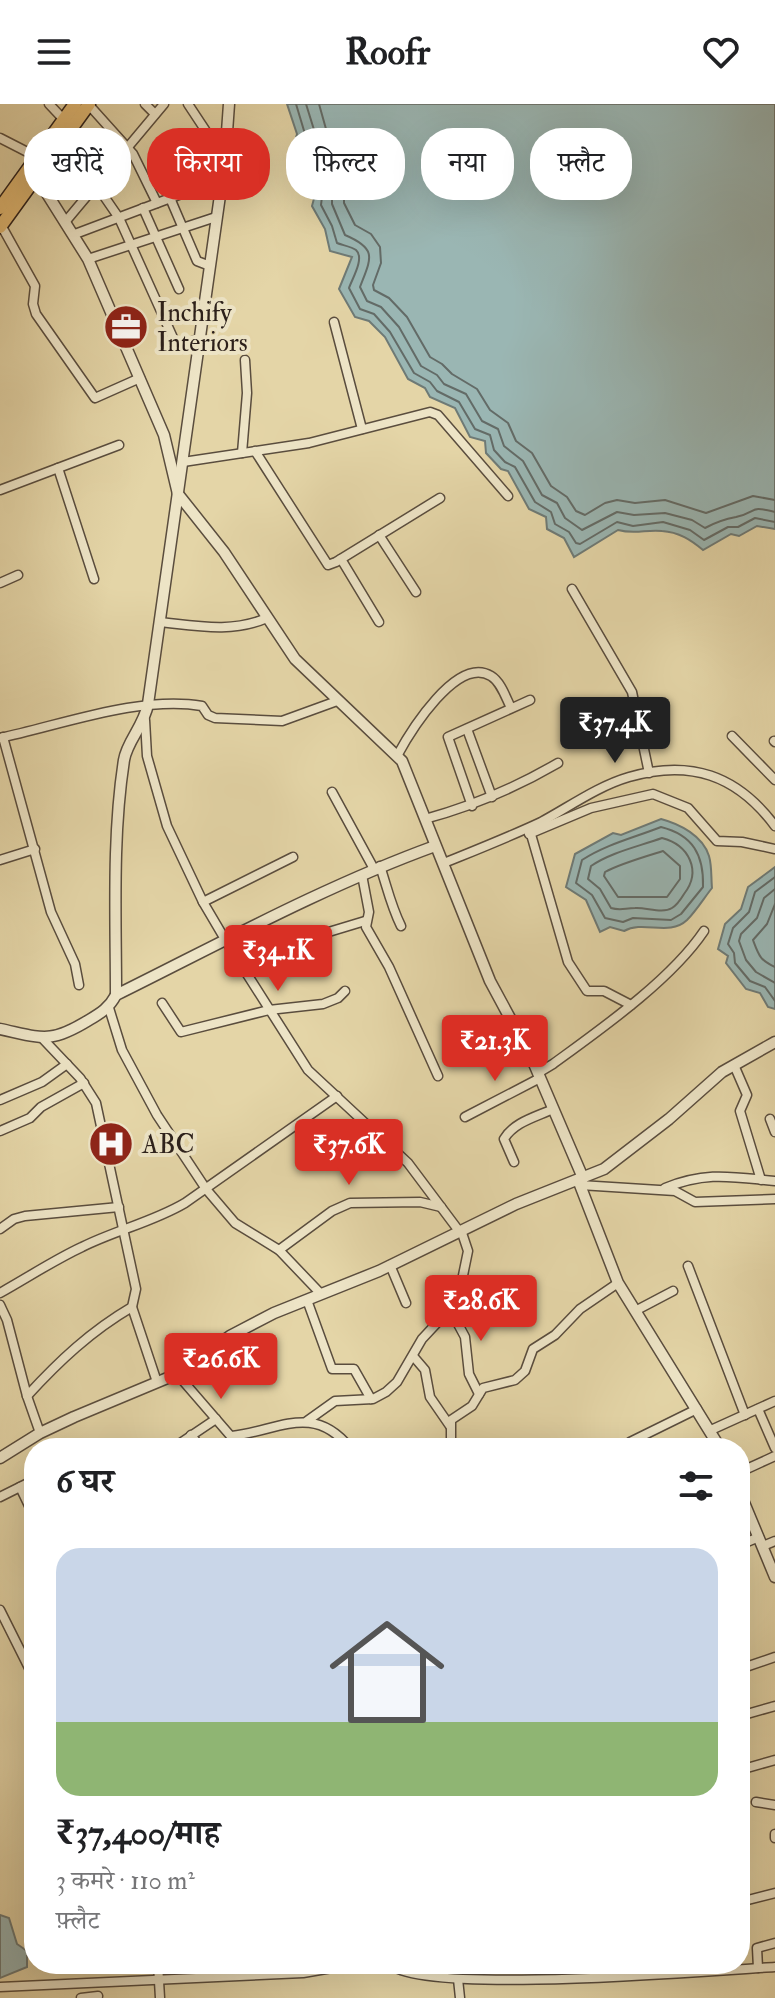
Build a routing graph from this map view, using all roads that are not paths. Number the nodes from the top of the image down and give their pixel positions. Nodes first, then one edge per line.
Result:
1 (49, 104) edge
2 (75, 104) edge
3 (89, 104) edge
4 (145, 104) edge
5 (164, 104) edge
6 (188, 104) edge
7 (229, 104) edge
8 (155, 114) junction
9 (64, 128) edge
10 (65, 128) edge
11 (66, 128) edge
12 (111, 128) edge
13 (204, 128) edge
14 (227, 128) edge
15 (0, 138) edge
16 (131, 143) edge
17 (131, 152) edge
18 (24, 156) edge
19 (24, 182) edge
20 (24, 188) edge
21 (55, 200) edge
22 (83, 200) edge
23 (108, 200) edge
24 (165, 200) edge
25 (171, 200) edge
26 (218, 200) edge
27 (157, 203) junction
28 (0, 208) edge
29 (143, 208) junction
30 (216, 217) junction
31 (119, 218) junction
32 (66, 221) junction
33 (0, 225) edge
34 (182, 228) junction
35 (75, 234) junction
36 (156, 236) junction
37 (130, 245) junction
38 (88, 259) junction
39 (210, 266) junction
40 (179, 289) dead end
41 (334, 322) dead end
42 (200, 339) junction
43 (245, 360) dead end
44 (140, 378) junction
45 (362, 429) junction
46 (119, 445) dead end
47 (255, 451) junction
48 (242, 453) junction
49 (183, 462) junction
50 (58, 468) junction
51 (0, 490) edge
52 (178, 494) junction
53 (508, 496) dead end
54 (440, 498) dead end
55 (379, 535) junction
56 (341, 559) junction
57 (18, 575) dead end
58 (94, 579) dead end
59 (0, 583) edge
60 (572, 589) dead end
61 (416, 592) dead end
62 (267, 618) junction
63 (160, 622) junction
64 (379, 622) dead end
65 (530, 700) dead end
66 (337, 701) junction
67 (148, 704) junction
68 (511, 708) junction
69 (145, 720) junction
70 (467, 729) junction
71 (732, 736) dead end
72 (2, 737) edge
73 (397, 756) junction
74 (558, 763) dead end
75 (649, 773) junction
76 (775, 780) edge
77 (332, 792) dead end
78 (492, 797) junction
79 (472, 806) junction
80 (425, 819) junction
81 (775, 826) edge
82 (530, 830) junction
83 (435, 846) junction
84 (35, 849) junction
85 (775, 849) edge
86 (293, 857) dead end
87 (0, 860) edge
88 (444, 863) junction
89 (377, 868) junction
90 (362, 875) junction
91 (203, 902) junction
92 (365, 921) junction
93 (401, 926) dead end
94 (704, 931) dead end
95 (226, 941) junction
96 (280, 954) dead end
97 (79, 985) dead end
98 (345, 991) dead end
99 (116, 995) junction
100 (162, 1003) dead end
101 (631, 1005) junction
102 (109, 1008) junction
103 (269, 1010) junction
104 (0, 1029) edge
105 (42, 1038) junction
106 (775, 1042) edge
107 (67, 1064) junction
108 (734, 1065) junction
109 (438, 1076) dead end
110 (539, 1076) junction
111 (84, 1083) junction
112 (337, 1096) junction
113 (0, 1100) edge
114 (553, 1109) junction
115 (465, 1117) dead end
116 (770, 1119) dead end
117 (0, 1131) edge
118 (775, 1132) edge
119 (514, 1162) dead end
120 (761, 1180) junction
121 (775, 1181) edge
122 (582, 1182) junction
123 (206, 1189) junction
124 (660, 1189) junction
125 (775, 1199) edge
126 (119, 1207) junction
127 (441, 1207) junction
128 (0, 1229) edge
129 (123, 1229) junction
130 (460, 1230) junction
131 (279, 1250) junction
132 (390, 1265) junction
133 (688, 1266) dead end
134 (618, 1283) junction
135 (673, 1291) dead end
136 (0, 1293) edge
137 (321, 1294) junction
138 (307, 1300) junction
139 (406, 1303) dead end
140 (0, 1305) edge
141 (132, 1307) junction
142 (450, 1309) junction
143 (635, 1311) junction
144 (413, 1356) junction
145 (177, 1374) junction
146 (157, 1382) junction
147 (479, 1394) junction
148 (27, 1396) junction
149 (371, 1399) junction
150 (775, 1401) edge
151 (697, 1409) junction
152 (758, 1409) junction
153 (745, 1415) junction
154 (216, 1419) junction
155 (307, 1421) junction
156 (450, 1426) junction
157 (711, 1430) junction
158 (40, 1433) junction
159 (191, 1435) junction
160 (232, 1436) joint
161 (32, 1438) edge
162 (187, 1438) edge
163 (193, 1438) edge
164 (341, 1438) edge
165 (451, 1438) edge
166 (638, 1438) edge
167 (715, 1438) edge
168 (24, 1443) edge
169 (775, 1448) edge
170 (775, 1456) edge
171 (0, 1458) edge
172 (750, 1467) edge
173 (24, 1485) edge
174 (20, 1487) junction
175 (24, 1495) edge
176 (0, 1497) edge
177 (750, 1516) edge
178 (775, 1541) edge
179 (761, 1542) junction
180 (750, 1544) edge
181 (775, 1577) edge
182 (0, 1610) edge
183 (775, 1657) edge
184 (24, 1658) edge
185 (750, 1666) edge
186 (775, 1706) edge
187 (750, 1713) edge
188 (775, 1760) edge
189 (750, 1767) edge
190 (756, 1802) dead end
191 (775, 1805) edge
192 (775, 1893) edge
193 (750, 1899) edge
194 (775, 1943) edge
195 (775, 1967) edge
196 (750, 1968) edge
197 (758, 1968) junction
198 (160, 1974) edge
199 (285, 1974) edge
200 (426, 1974) edge
201 (622, 1974) edge
202 (458, 1979) junction
203 (161, 1981) junction
204 (0, 1987) edge
205 (98, 1996) edge
206 (81, 1998) edge
207 (160, 1998) edge
208 (460, 1998) edge

1 - 9 street
2 - 10 main road
3 - 11 main road
3 - 12 street
4 - 8 street
5 - 8 street
6 - 13 street
7 - 14 street
8 - 16 street
15 - 18 street
17 - 27 street
19 - 28 main road
20 - 33 main road
21 - 32 street
22 - 32 street
23 - 31 street
24 - 27 street
25 - 34 street
26 - 30 street
27 - 29 street
29 - 31 street
29 - 36 street
30 - 34 street
30 - 39 street
31 - 35 street
31 - 37 street
32 - 35 street
33 - 44 street
34 - 36 street
34 - 39 street
35 - 38 street
36 - 37 street
36 - 40 street
37 - 38 street
37 - 42 street
38 - 44 street
39 - 42 street
41 - 45 street
42 - 49 street
43 - 48 street
44 - 52 street
45 - 47 street
45 - 53 street
46 - 50 street
47 - 48 street
47 - 56 street
48 - 49 street
49 - 52 street
50 - 51 street
50 - 58 street
52 - 62 street
52 - 63 street
54 - 55 street
55 - 56 street
55 - 61 street
56 - 64 street
57 - 59 street
60 - 75 street
62 - 63 street
62 - 66 street
63 - 67 street
65 - 68 street
66 - 67 street
66 - 73 street
67 - 69 street
67 - 72 street
68 - 70 street
68 - 73 street
69 - 91 street
69 - 99 street
70 - 78 street
70 - 79 street
71 - 76 street
72 - 84 street
73 - 80 street
74 - 78 street
75 - 81 street
75 - 82 street
77 - 89 street
78 - 79 street
79 - 80 street
80 - 83 street
82 - 85 street
82 - 88 street
82 - 101 street
83 - 88 street
83 - 89 street
84 - 87 street
84 - 97 street
86 - 91 street
88 - 110 street
89 - 90 street
89 - 93 street
90 - 92 street
90 - 95 street
91 - 95 street
92 - 96 street
92 - 109 street
94 - 101 street
95 - 99 street
95 - 103 street
98 - 103 street
99 - 102 street
100 - 103 street
101 - 110 street
102 - 105 street
102 - 123 street
103 - 112 street
104 - 105 street
105 - 107 street
106 - 108 street
107 - 111 street
107 - 113 street
108 - 120 street
108 - 122 street
110 - 114 street
110 - 115 street
111 - 117 street
111 - 126 street
112 - 123 street
112 - 127 street
114 - 119 street
114 - 122 street
116 - 118 street
120 - 121 street
120 - 124 street
122 - 124 street
122 - 130 street
122 - 134 street
123 - 129 street
123 - 131 street
124 - 125 street
126 - 128 street
126 - 129 street
127 - 130 street
127 - 131 street
129 - 136 street
129 - 141 street
130 - 132 street
130 - 142 street
131 - 137 street
132 - 137 street
132 - 139 street
133 - 153 street
134 - 143 street
134 - 147 street
135 - 143 street
137 - 138 street
138 - 145 street
138 - 149 street
140 - 148 street
141 - 146 street
141 - 148 street
142 - 144 street
142 - 147 street
143 - 151 street
144 - 149 street
144 - 156 street
145 - 146 street
145 - 154 street
146 - 158 street
147 - 156 street
148 - 158 street
149 - 155 street
150 - 152 street
151 - 157 street
151 - 166 street
152 - 153 street
152 - 169 street
153 - 157 street
154 - 159 street
154 - 160 street
155 - 160 street
155 - 164 street
156 - 165 street
157 - 167 street
158 - 161 street
159 - 162 street
159 - 163 street
168 - 171 street
170 - 172 street
173 - 174 street
174 - 175 street
174 - 176 street
177 - 179 street
178 - 179 street
179 - 180 street
179 - 181 street
182 - 184 street
183 - 185 street
186 - 187 street
188 - 189 street
190 - 191 street
192 - 193 street
194 - 197 street
195 - 197 street
196 - 197 street
198 - 203 street
199 - 203 street
200 - 202 street
201 - 202 street
202 - 208 street
203 - 204 street
203 - 207 street
205 - 206 street

